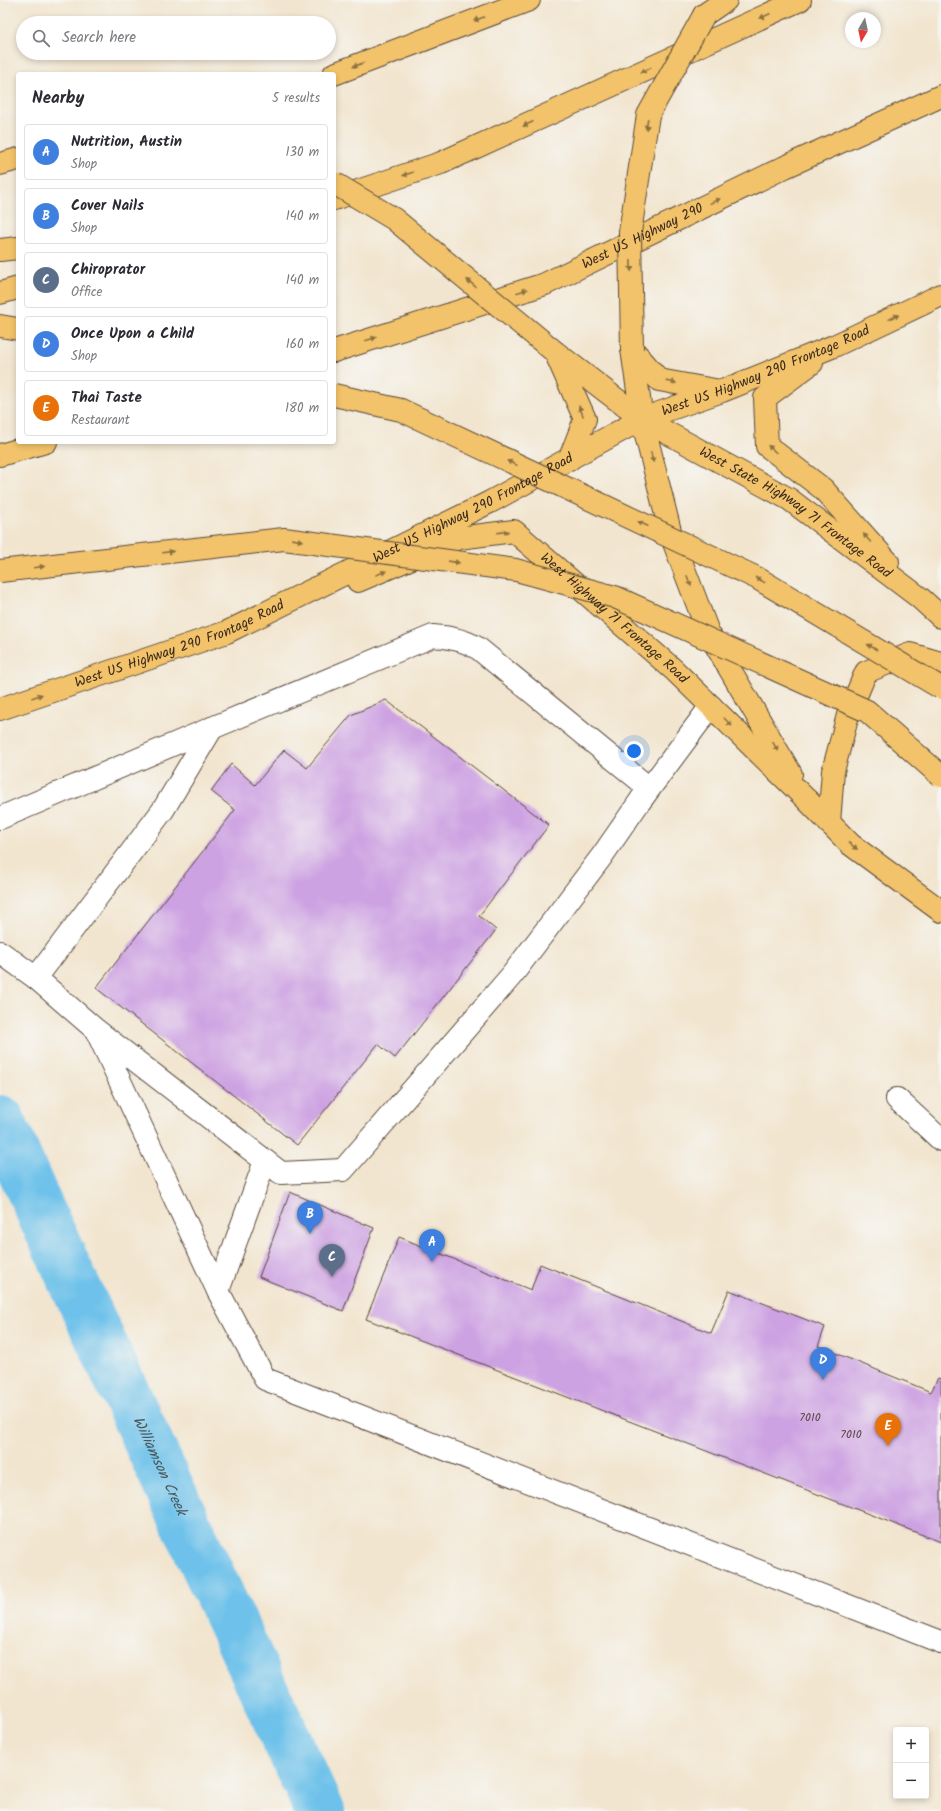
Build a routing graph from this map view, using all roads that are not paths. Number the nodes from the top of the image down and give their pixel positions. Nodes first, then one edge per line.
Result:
1 (726, 0) edge
2 (800, 0) edge
3 (520, 2) edge
4 (336, 73) edge
5 (941, 96) edge
6 (941, 107) edge
7 (16, 160) edge
8 (0, 164) edge
9 (785, 167) junction
10 (16, 168) edge
11 (0, 169) edge
12 (336, 184) edge
13 (336, 198) edge
14 (16, 248) edge
15 (0, 250) edge
16 (16, 288) edge
17 (0, 292) edge
18 (941, 295) edge
19 (0, 326) edge
20 (16, 329) edge
21 (834, 346) junction
22 (632, 349) junction
23 (336, 350) edge
24 (555, 352) junction
25 (722, 391) junction
26 (336, 395) edge
27 (642, 419) junction
28 (39, 444) edge
29 (0, 455) edge
30 (569, 460) junction
31 (0, 571) edge
32 (920, 598) junction
33 (941, 617) edge
34 (227, 632) junction
35 (941, 663) edge
36 (941, 688) edge
37 (711, 706) junction
38 (0, 709) edge
39 (212, 728) junction
40 (941, 776) edge
41 (806, 799) junction
42 (640, 801) junction
43 (0, 818) edge
44 (829, 823) junction
45 (941, 910) edge
46 (0, 952) edge
47 (36, 978) junction
48 (96, 1030) junction
49 (896, 1099) dead end
50 (940, 1137) edge
51 (265, 1161) junction
52 (218, 1291) junction
53 (941, 1642) edge

1 -> 22 main road, bridge
2 -> 13 main road
3 -> 4 main road
5 - 9 main road, West US Highway 290
6 - 9 main road
7 - 8 main road
23 -> 9 main road, West US Highway 290
10 - 11 main road
24 -> 12 main road, West State Highway 71 Frontage Road, bridge
14 - 15 main road
16 - 17 main road
21 -> 18 main road, West US Highway 290 Frontage Road
19 - 20 main road
21 - 25 main road, West US Highway 290 Frontage Road
32 -> 21 main road
22 -> 25 main road
22 - 27 main road
24 - 27 main road, West State Highway 71 Frontage Road
30 -> 24 main road
25 - 27 main road, West US Highway 290 Frontage Road
36 -> 26 main road, bridge
27 - 30 main road, West US Highway 290 Frontage Road
27 - 32 main road, West State Highway 71 Frontage Road
27 -> 41 main road
28 - 29 main road
30 - 34 main road, West US Highway 290 Frontage Road
31 -> 40 main road, bridge
32 - 33 main road, West State Highway 71 Frontage Road
34 -> 37 main road, West Highway 71 Frontage Road
38 -> 34 main road, West US Highway 290 Frontage Road
35 - 44 main road
37 -> 41 main road, West Highway 71 Frontage Road
37 - 42 lane
39 - 42 lane
39 - 43 lane
39 - 47 lane
41 - 44 main road, West Highway 71 Frontage Road
42 - 51 lane
44 -> 45 main road, West Highway 71 Frontage Road
46 - 47 lane
47 - 48 lane
48 - 51 lane
48 - 52 lane
49 - 50 lane
51 - 52 lane
52 - 53 lane

